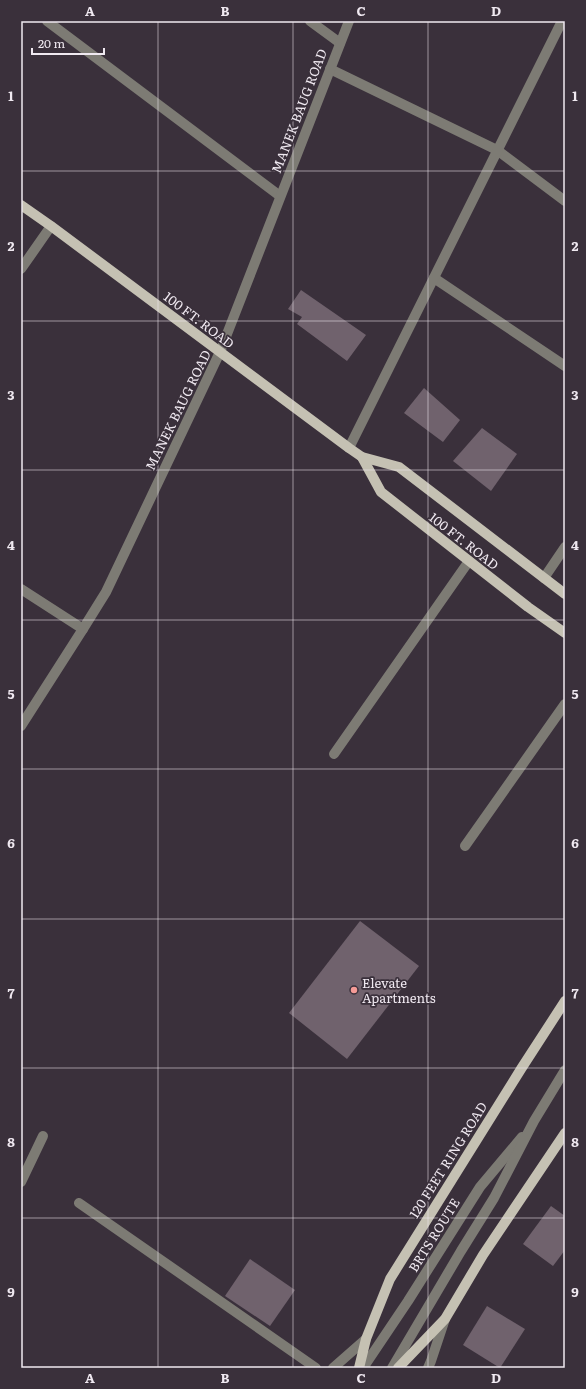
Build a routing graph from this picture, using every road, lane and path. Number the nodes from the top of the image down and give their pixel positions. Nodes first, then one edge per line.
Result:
1 (47, 21) edge
2 (310, 21) edge
3 (348, 21) edge
4 (562, 21) edge
5 (340, 43) junction
6 (330, 69) junction
7 (497, 150) junction
8 (280, 196) junction
9 (565, 201) edge
10 (21, 205) edge
11 (51, 226) junction
12 (21, 269) edge
13 (434, 278) junction
14 (220, 352) junction
15 (565, 366) edge
16 (349, 448) junction
17 (362, 457) junction
18 (565, 548) edge
19 (469, 561) junction
20 (544, 578) junction
21 (21, 589) edge
22 (565, 594) edge
23 (83, 629) junction
24 (565, 633) edge
25 (565, 704) edge
26 (21, 726) edge
27 (334, 754) dead end
28 (465, 846) dead end
29 (565, 1002) edge
30 (565, 1070) edge
31 (534, 1121) junction
32 (565, 1133) edge
33 (43, 1136) dead end
34 (21, 1182) edge
35 (79, 1203) dead end
36 (445, 1319) junction
37 (366, 1339) junction
38 (316, 1368) edge
39 (333, 1368) edge
40 (359, 1368) edge
41 (363, 1368) edge
42 (392, 1368) edge
43 (398, 1368) edge
44 (428, 1368) edge

1 - 8 street
2 - 5 street
3 - 5 street, MANEK BAUG ROAD
4 - 7 street
5 - 6 street, MANEK BAUG ROAD
6 - 7 street
6 - 8 street, MANEK BAUG ROAD
7 - 9 street
7 - 13 street
8 - 14 street, MANEK BAUG ROAD
10 - 11 main road, 100 FT. ROAD
11 - 12 street
11 - 14 main road, 100 FT. ROAD
13 - 15 street
13 - 16 street
14 - 16 main road, 100 FT. ROAD
14 - 23 street, MANEK BAUG ROAD
16 - 17 main road, 100 FT. ROAD
17 - 19 main road, 100 FT. ROAD
17 - 20 main road, 100 FT. ROAD
18 - 20 street
19 - 24 main road, 100 FT. ROAD
19 - 27 street
20 - 22 main road, 100 FT. ROAD
21 - 23 street
23 - 26 street, MANEK BAUG ROAD
25 - 28 street
29 - 37 main road, 120 FEET RING ROAD
30 - 31 street, BRTS ROUTE
31 - 41 street, BRTS ROUTE
31 - 42 street, BRTS ROUTE
32 - 36 main road
33 - 34 street
35 - 38 street
36 - 43 main road
36 - 44 street
37 - 39 street
37 - 40 main road, 120 FEET RING ROAD

